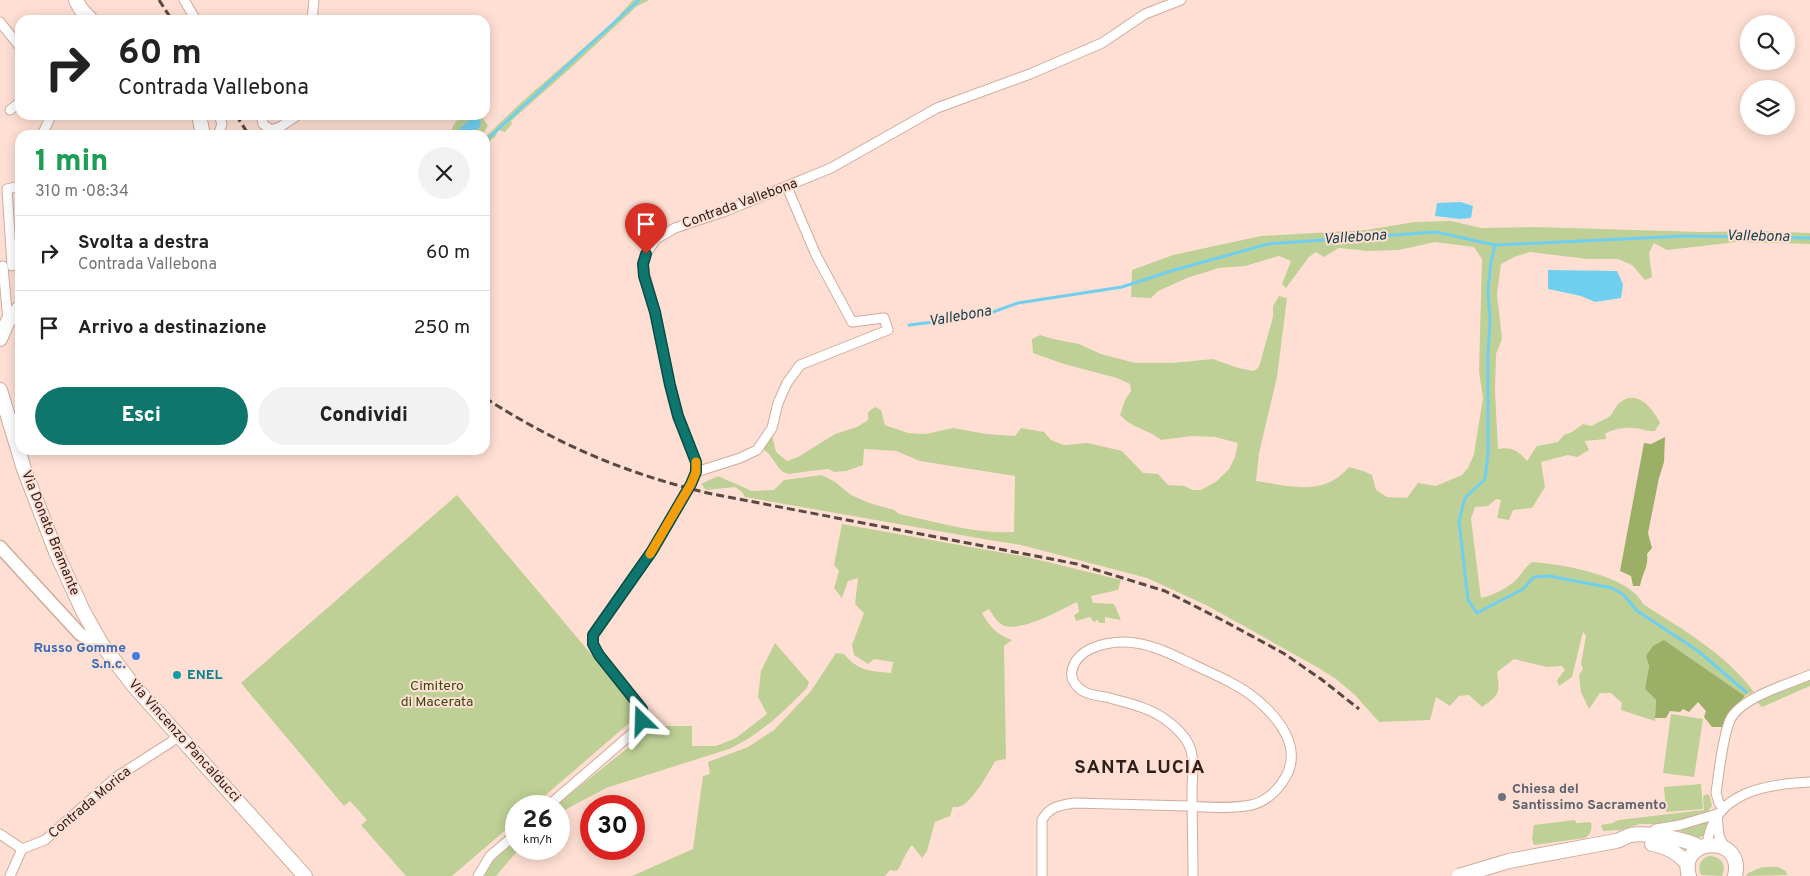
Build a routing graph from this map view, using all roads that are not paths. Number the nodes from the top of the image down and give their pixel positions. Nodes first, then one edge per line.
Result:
1 (76, 0) edge
2 (184, 0) edge
3 (314, 0) edge
4 (1182, 0) edge
5 (86, 15) edge
6 (193, 15) edge
7 (312, 15) edge
8 (0, 22) edge
9 (15, 40) edge
10 (15, 106) edge
11 (10, 110) dead end
12 (262, 120) edge
13 (291, 120) edge
14 (271, 130) edge
15 (271, 130) edge
16 (4, 187) edge
17 (787, 187) junction
18 (9, 266) edge
19 (15, 313) edge
20 (8, 321) junction
21 (0, 339) edge
22 (0, 390) edge
23 (15, 439) edge
24 (20, 455) edge
25 (696, 472) junction
26 (0, 547) edge
27 (101, 643) junction
28 (1810, 675) edge
29 (178, 735) junction
30 (1810, 782) edge
31 (561, 795) edge
32 (1192, 806) junction
33 (1720, 811) junction
34 (0, 834) edge
35 (1648, 835) junction
36 (1619, 840) junction
37 (505, 843) edge
38 (1704, 846) junction
39 (1725, 848) junction
40 (22, 849) junction
41 (1687, 872) edge
42 (10, 876) edge
43 (305, 876) edge
44 (478, 876) edge
45 (1042, 876) edge
46 (1193, 876) edge
47 (1460, 876) edge
48 (1734, 876) edge

1 - 5 main road
2 - 6 street
3 - 7 street
4 - 17 street, Contrada Vallebona
8 - 9 street
10 - 11 street
12 - 14 street
13 - 15 street
16 - 18 street
17 - 25 street, Contrada Vallebona
17 - 25 street
18 - 20 street
19 - 20 main road
20 - 21 main road
22 - 23 main road, Via Donato Bramante
24 - 27 main road, Via Donato Bramante
25 - 31 street
26 - 27 main road, Via Vincenzo Pancalducci
27 - 29 main road, Via Vincenzo Pancalducci
28 - 33 street
29 - 40 street, Contrada Morica
29 - 43 main road, Via Vincenzo Pancalducci
30 - 33 street
32 - 32 street
32 - 45 street
32 - 46 street
33 - 35 street
33 - 38 street
33 - 39 street
34 - 40 street
35 - 36 main road
35 - 38 main road
36 - 41 main road
36 - 47 main road, bridge
37 - 44 street
38 - 39 main road
38 - 41 main road
39 - 48 main road
40 - 42 street

